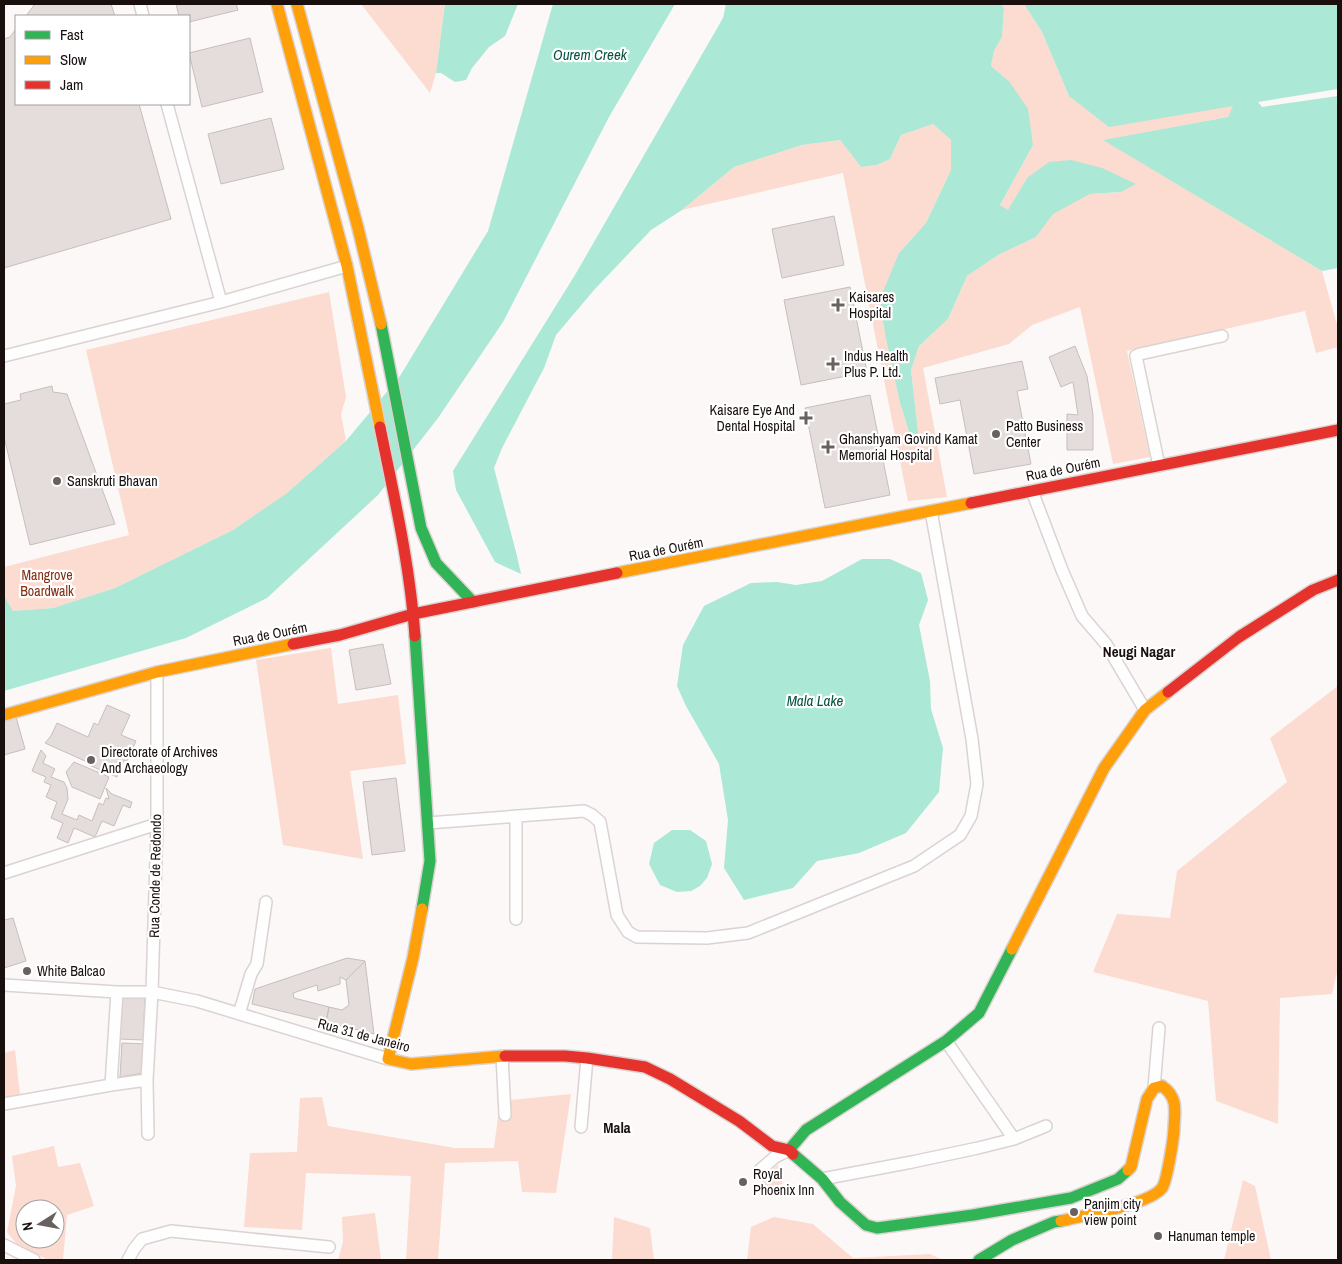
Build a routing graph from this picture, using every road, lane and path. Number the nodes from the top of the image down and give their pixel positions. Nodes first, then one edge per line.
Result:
1 (277, 4) edge
2 (297, 4) edge
3 (167, 105) edge
4 (350, 202) junction
5 (331, 206) junction
6 (347, 266) junction
7 (221, 302) junction
8 (1222, 336) dead end
9 (4, 356) edge
10 (1338, 430) edge
11 (1159, 466) junction
12 (1032, 491) junction
13 (931, 511) junction
14 (1338, 580) edge
15 (473, 602) junction
16 (414, 614) junction
17 (157, 672) junction
18 (1145, 710) junction
19 (4, 715) edge
20 (516, 816) junction
21 (428, 823) junction
22 (157, 824) junction
23 (4, 873) edge
24 (266, 902) dead end
25 (516, 919) dead end
26 (4, 985) edge
27 (117, 992) junction
28 (152, 992) junction
29 (239, 1014) junction
30 (1158, 1028) dead end
31 (946, 1041) junction
32 (502, 1056) junction
33 (587, 1058) junction
34 (388, 1059) junction
35 (147, 1080) junction
36 (110, 1085) junction
37 (1154, 1088) junction
38 (4, 1104) edge
39 (505, 1115) dead end
40 (1046, 1126) dead end
41 (581, 1128) dead end
42 (148, 1134) dead end
43 (1014, 1139) junction
44 (789, 1150) junction
45 (759, 1171) dead end
46 (822, 1179) junction
47 (4, 1244) edge
48 (329, 1247) dead end
49 (34, 1260) edge
50 (128, 1260) edge
51 (979, 1260) edge

1 - 5 street
2 - 4 street
3 - 7 street
4 - 5 street
4 - 15 street
5 - 6 street
6 - 7 street
6 - 16 street
7 - 9 street
8 - 11 street
10 - 11 street, Rua de Ourém
11 - 12 street, Rua de Ourém
12 - 13 street, Rua de Ourém
12 - 18 street
13 - 15 street, Rua de Ourém
13 - 20 street
14 - 18 street
15 - 16 street, Rua de Ourém
16 - 17 street, Rua de Ourém
16 - 21 street
17 - 19 street, Rua de Ourém
17 - 22 street, Rua Conde de Redondo
18 - 31 street
20 - 21 street
20 - 25 street
21 - 34 street
22 - 23 street
22 - 28 street, Rua Conde de Redondo
24 - 29 street
26 - 27 street, Rua 31 de Janeiro
27 - 28 street, Rua 31 de Janeiro
27 - 36 street
28 - 29 street, Rua 31 de Janeiro
28 - 35 street, Rua Conde de Redondo
29 - 34 street, Rua 31 de Janeiro
30 - 37 street
31 - 43 street
31 - 44 street
32 - 33 street, Rua 31 de Janeiro
32 - 34 street, Rua 31 de Janeiro
32 - 39 street
33 - 41 street
33 - 44 street, Rua 31 de Janeiro
35 - 36 street
35 - 42 street, Rua Conde de Redondo
36 - 38 street
37 - 46 street
37 - 51 street
40 - 43 street
43 - 46 street
44 - 45 street
44 - 46 street
47 - 49 street
48 - 50 street

